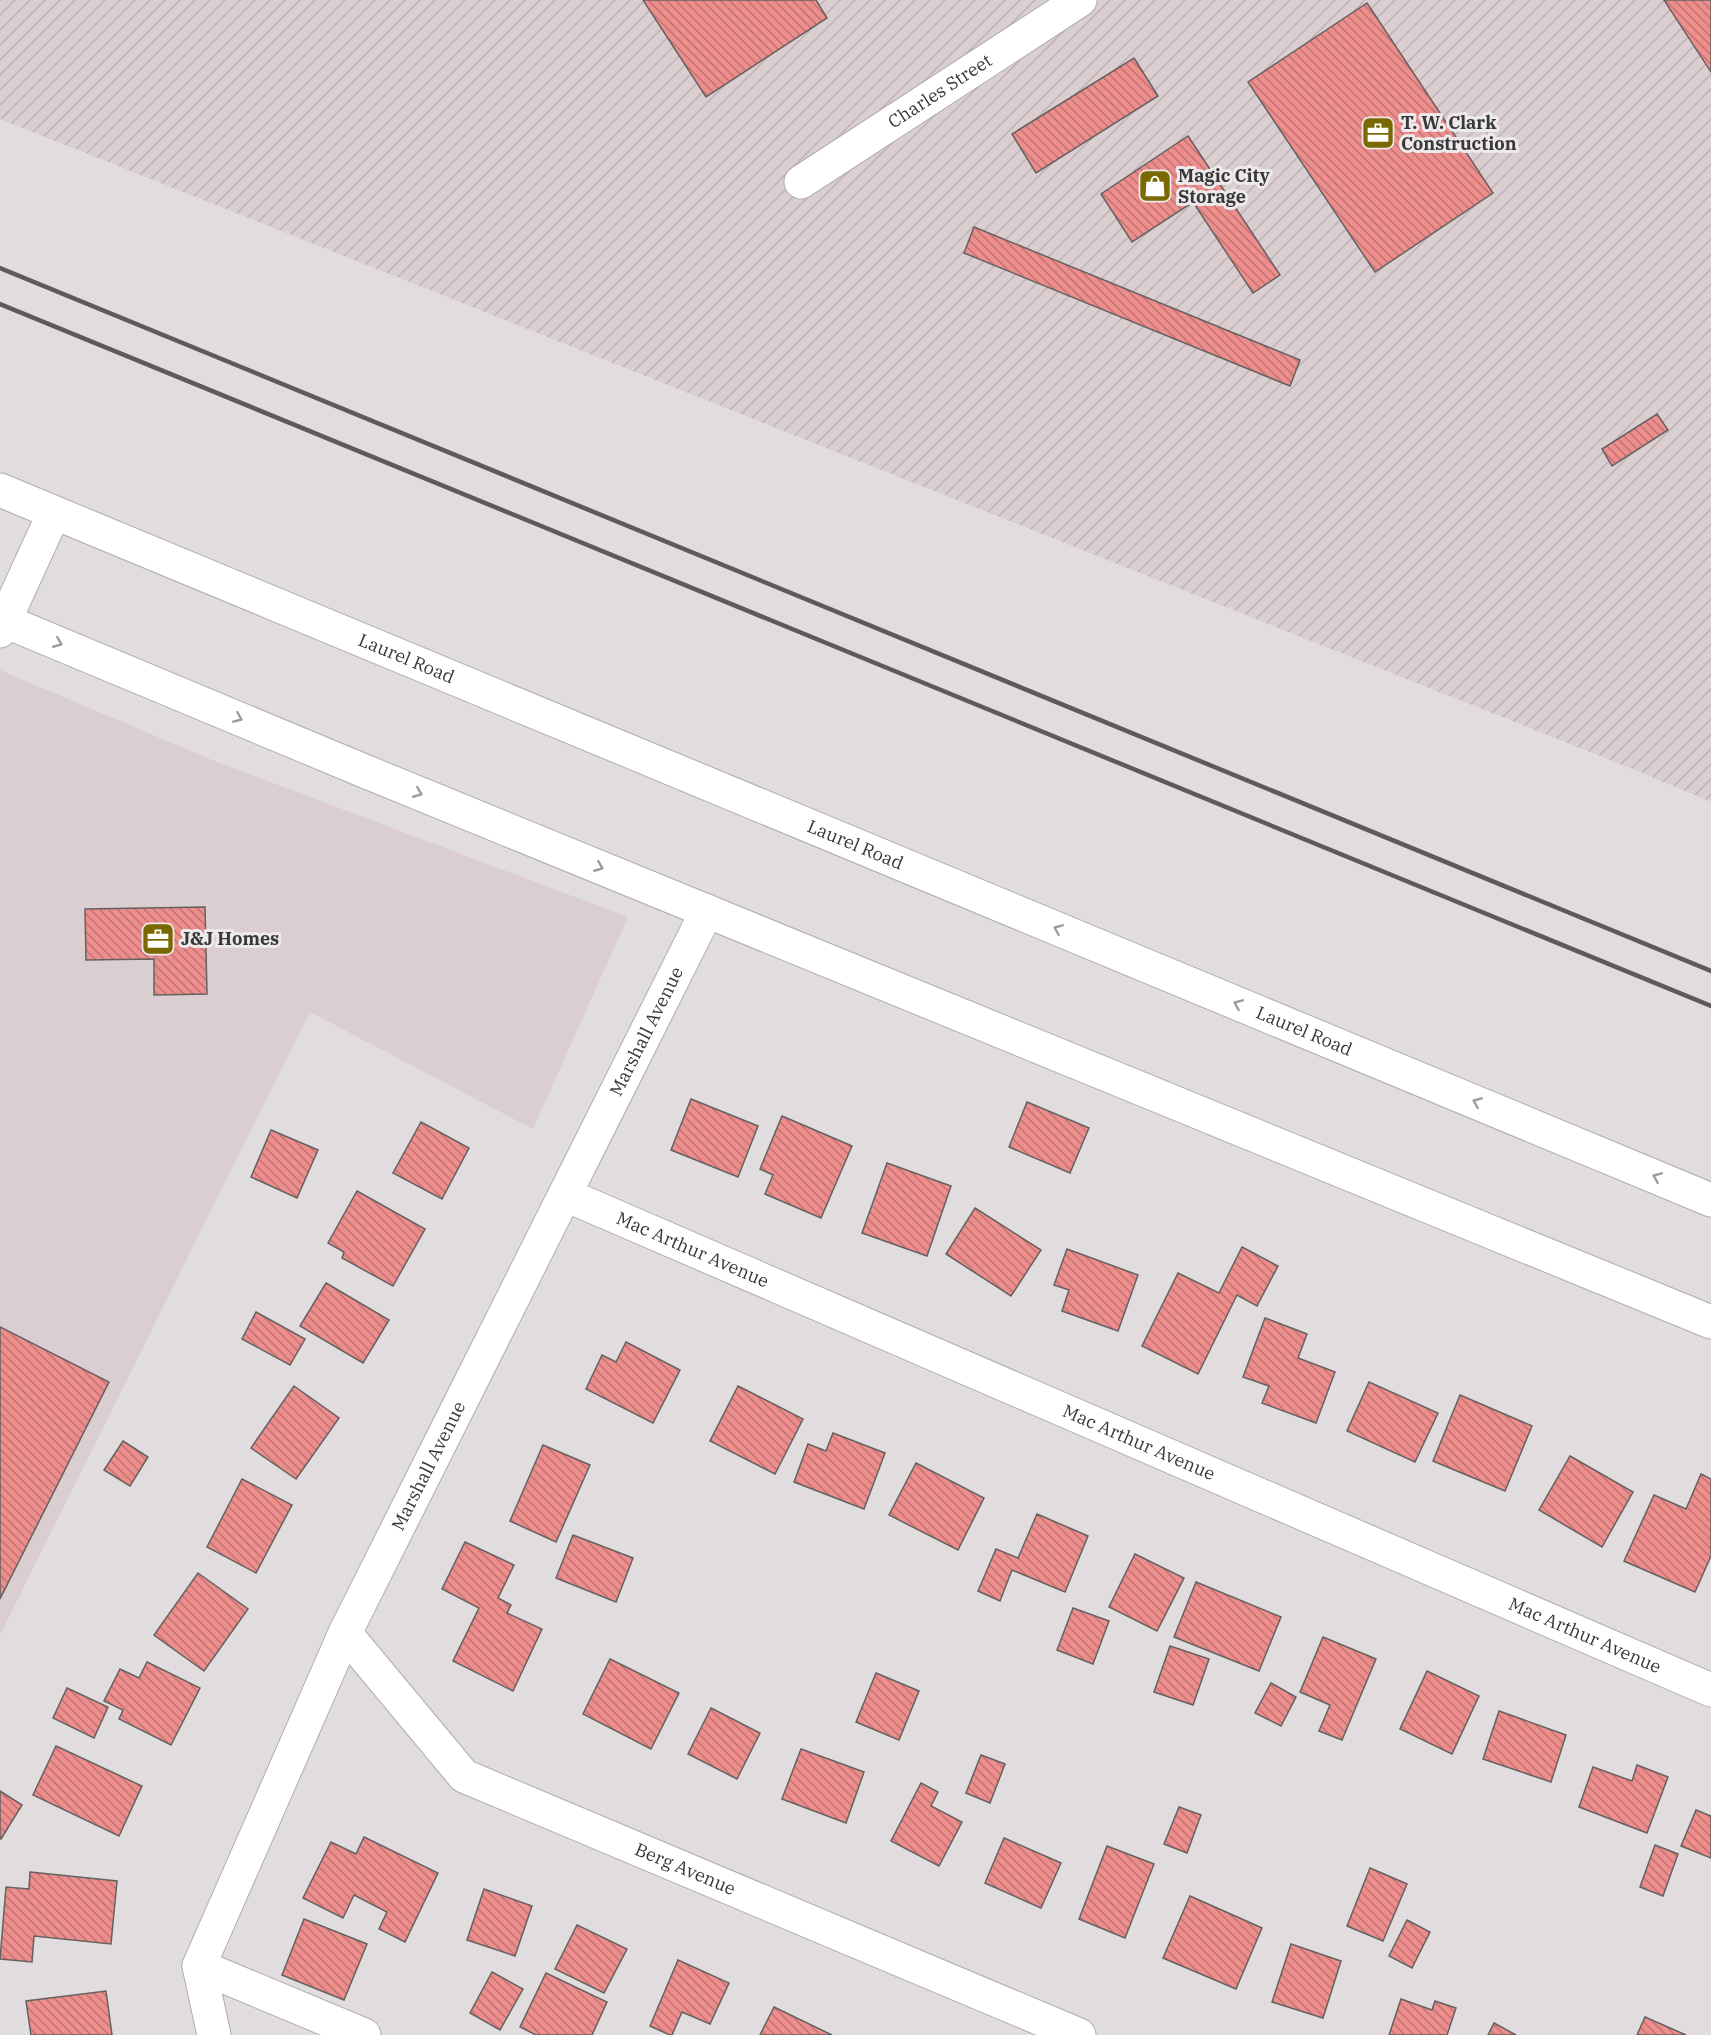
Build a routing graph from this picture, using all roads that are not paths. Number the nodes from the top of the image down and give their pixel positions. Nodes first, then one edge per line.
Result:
1 (1080, 0) edge
2 (801, 182) dead end
3 (0, 490) edge
4 (54, 513) junction
5 (1, 624) edge
6 (707, 911) junction
7 (566, 1195) junction
8 (1711, 1200) edge
9 (1711, 1322) edge
10 (345, 1633) junction
11 (1711, 1690) edge
12 (199, 1966) junction
13 (214, 2035) edge
14 (364, 2035) edge
15 (1079, 2035) edge

1 - 2 main road, Charles Street
3 - 4 main road, Laurel Road
4 - 5 main road
8 -> 4 main road, Laurel Road
5 -> 6 main road
6 - 7 main road, Marshall Avenue
6 - 9 main road
7 - 10 main road, Marshall Avenue
7 - 11 main road, Mac Arthur Avenue
10 - 12 main road, Marshall Avenue
10 - 15 main road, Berg Avenue
12 - 13 main road
12 - 14 main road

